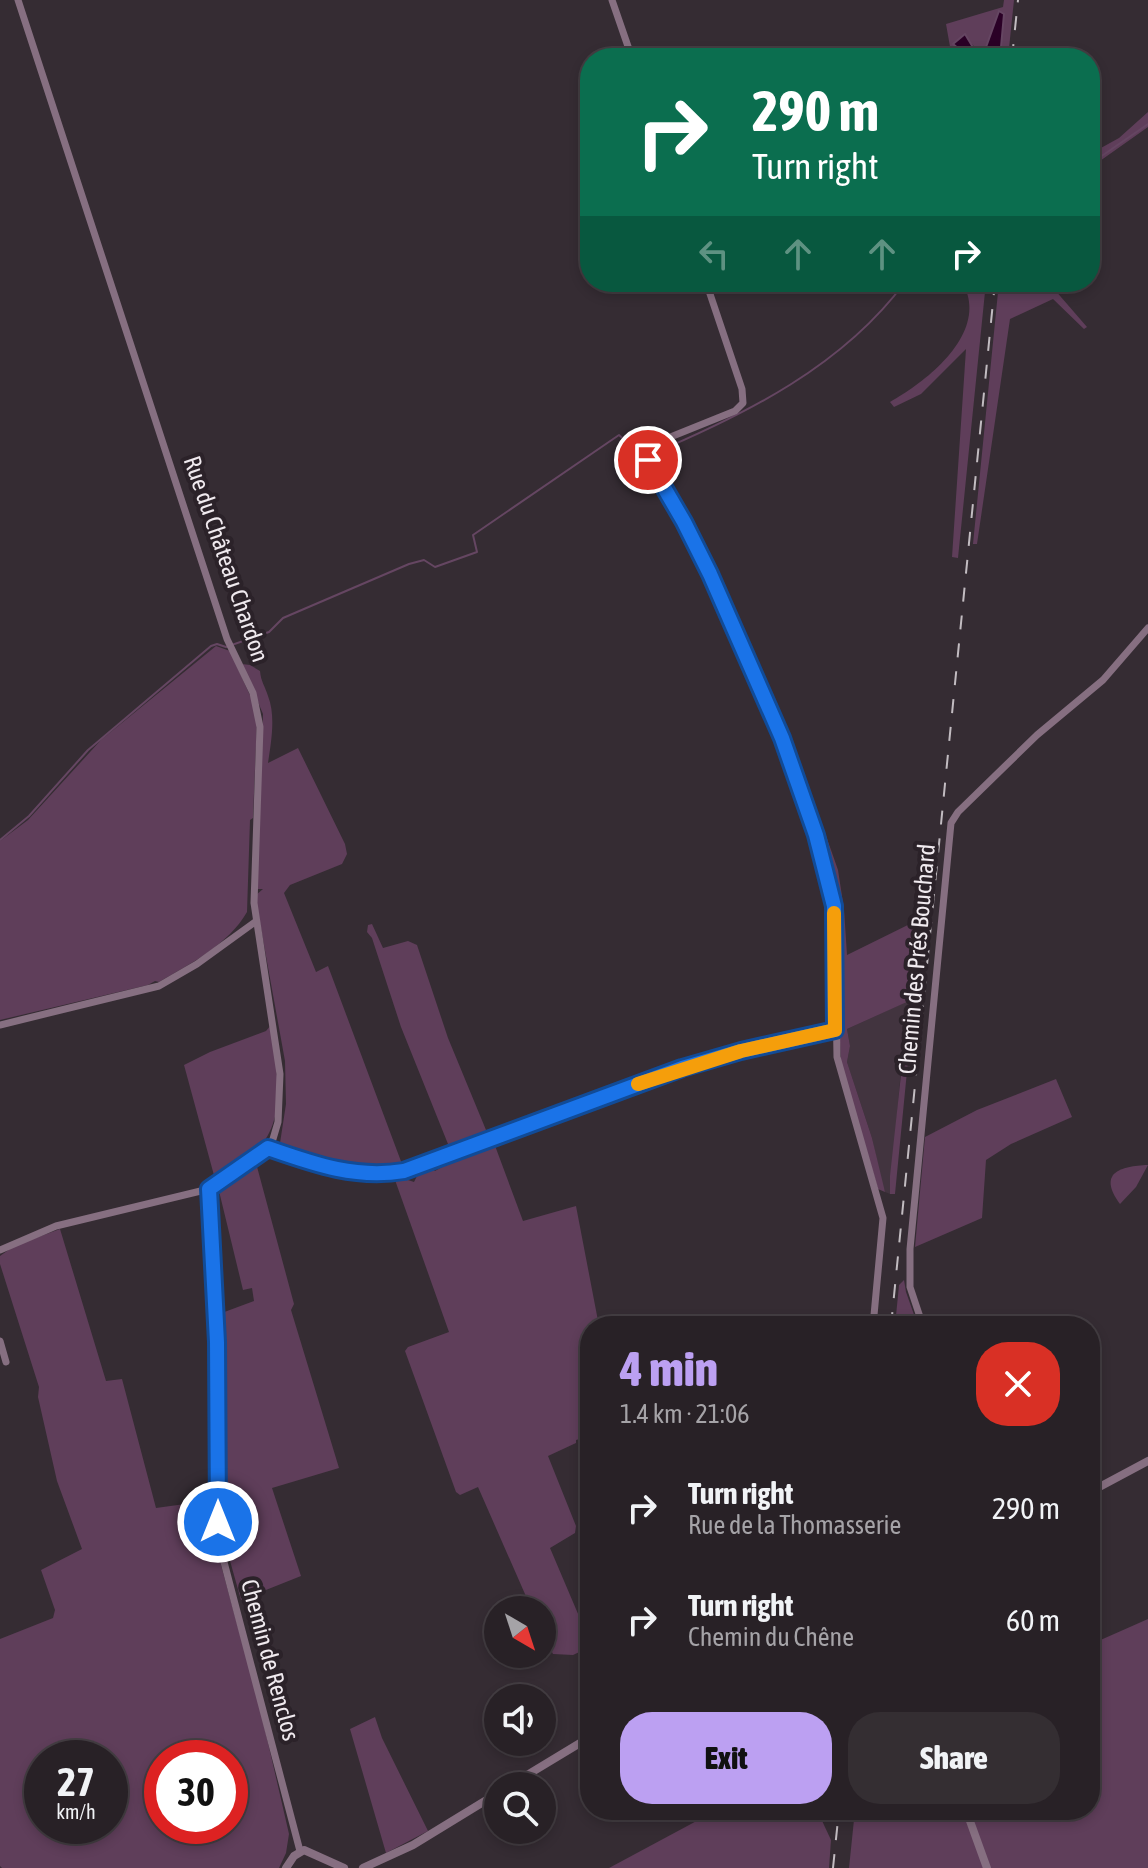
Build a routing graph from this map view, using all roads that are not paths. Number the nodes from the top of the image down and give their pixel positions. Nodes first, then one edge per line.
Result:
1 (18, 0) edge
2 (612, 0) edge
3 (629, 48) edge
4 (709, 292) edge
5 (1148, 628) edge
6 (255, 922) junction
7 (0, 1025) edge
8 (835, 1030) junction
9 (268, 1148) junction
10 (209, 1189) junction
11 (0, 1250) edge
12 (874, 1316) edge
13 (920, 1316) edge
14 (0, 1341) edge
15 (6, 1362) dead end
16 (1148, 1461) edge
17 (1100, 1487) edge
18 (580, 1743) edge
19 (532, 1772) edge
20 (484, 1802) edge
21 (970, 1820) edge
22 (300, 1851) junction
23 (286, 1868) edge
24 (344, 1868) edge
25 (363, 1868) edge
26 (987, 1868) edge

1 - 6 street, Rue du Château Chardon
2 - 3 street
4 - 8 street
5 - 13 street, Chemin des Prés Bouchard
6 - 7 street
6 - 9 street, Rue du Château Chardon
8 - 9 street
8 - 12 street
9 - 10 street
10 - 11 street
10 - 22 street, Chemin de Renclos
14 - 15 street
16 - 17 street
18 - 19 street
20 - 25 street
21 - 26 street
22 - 23 street
22 - 24 street

